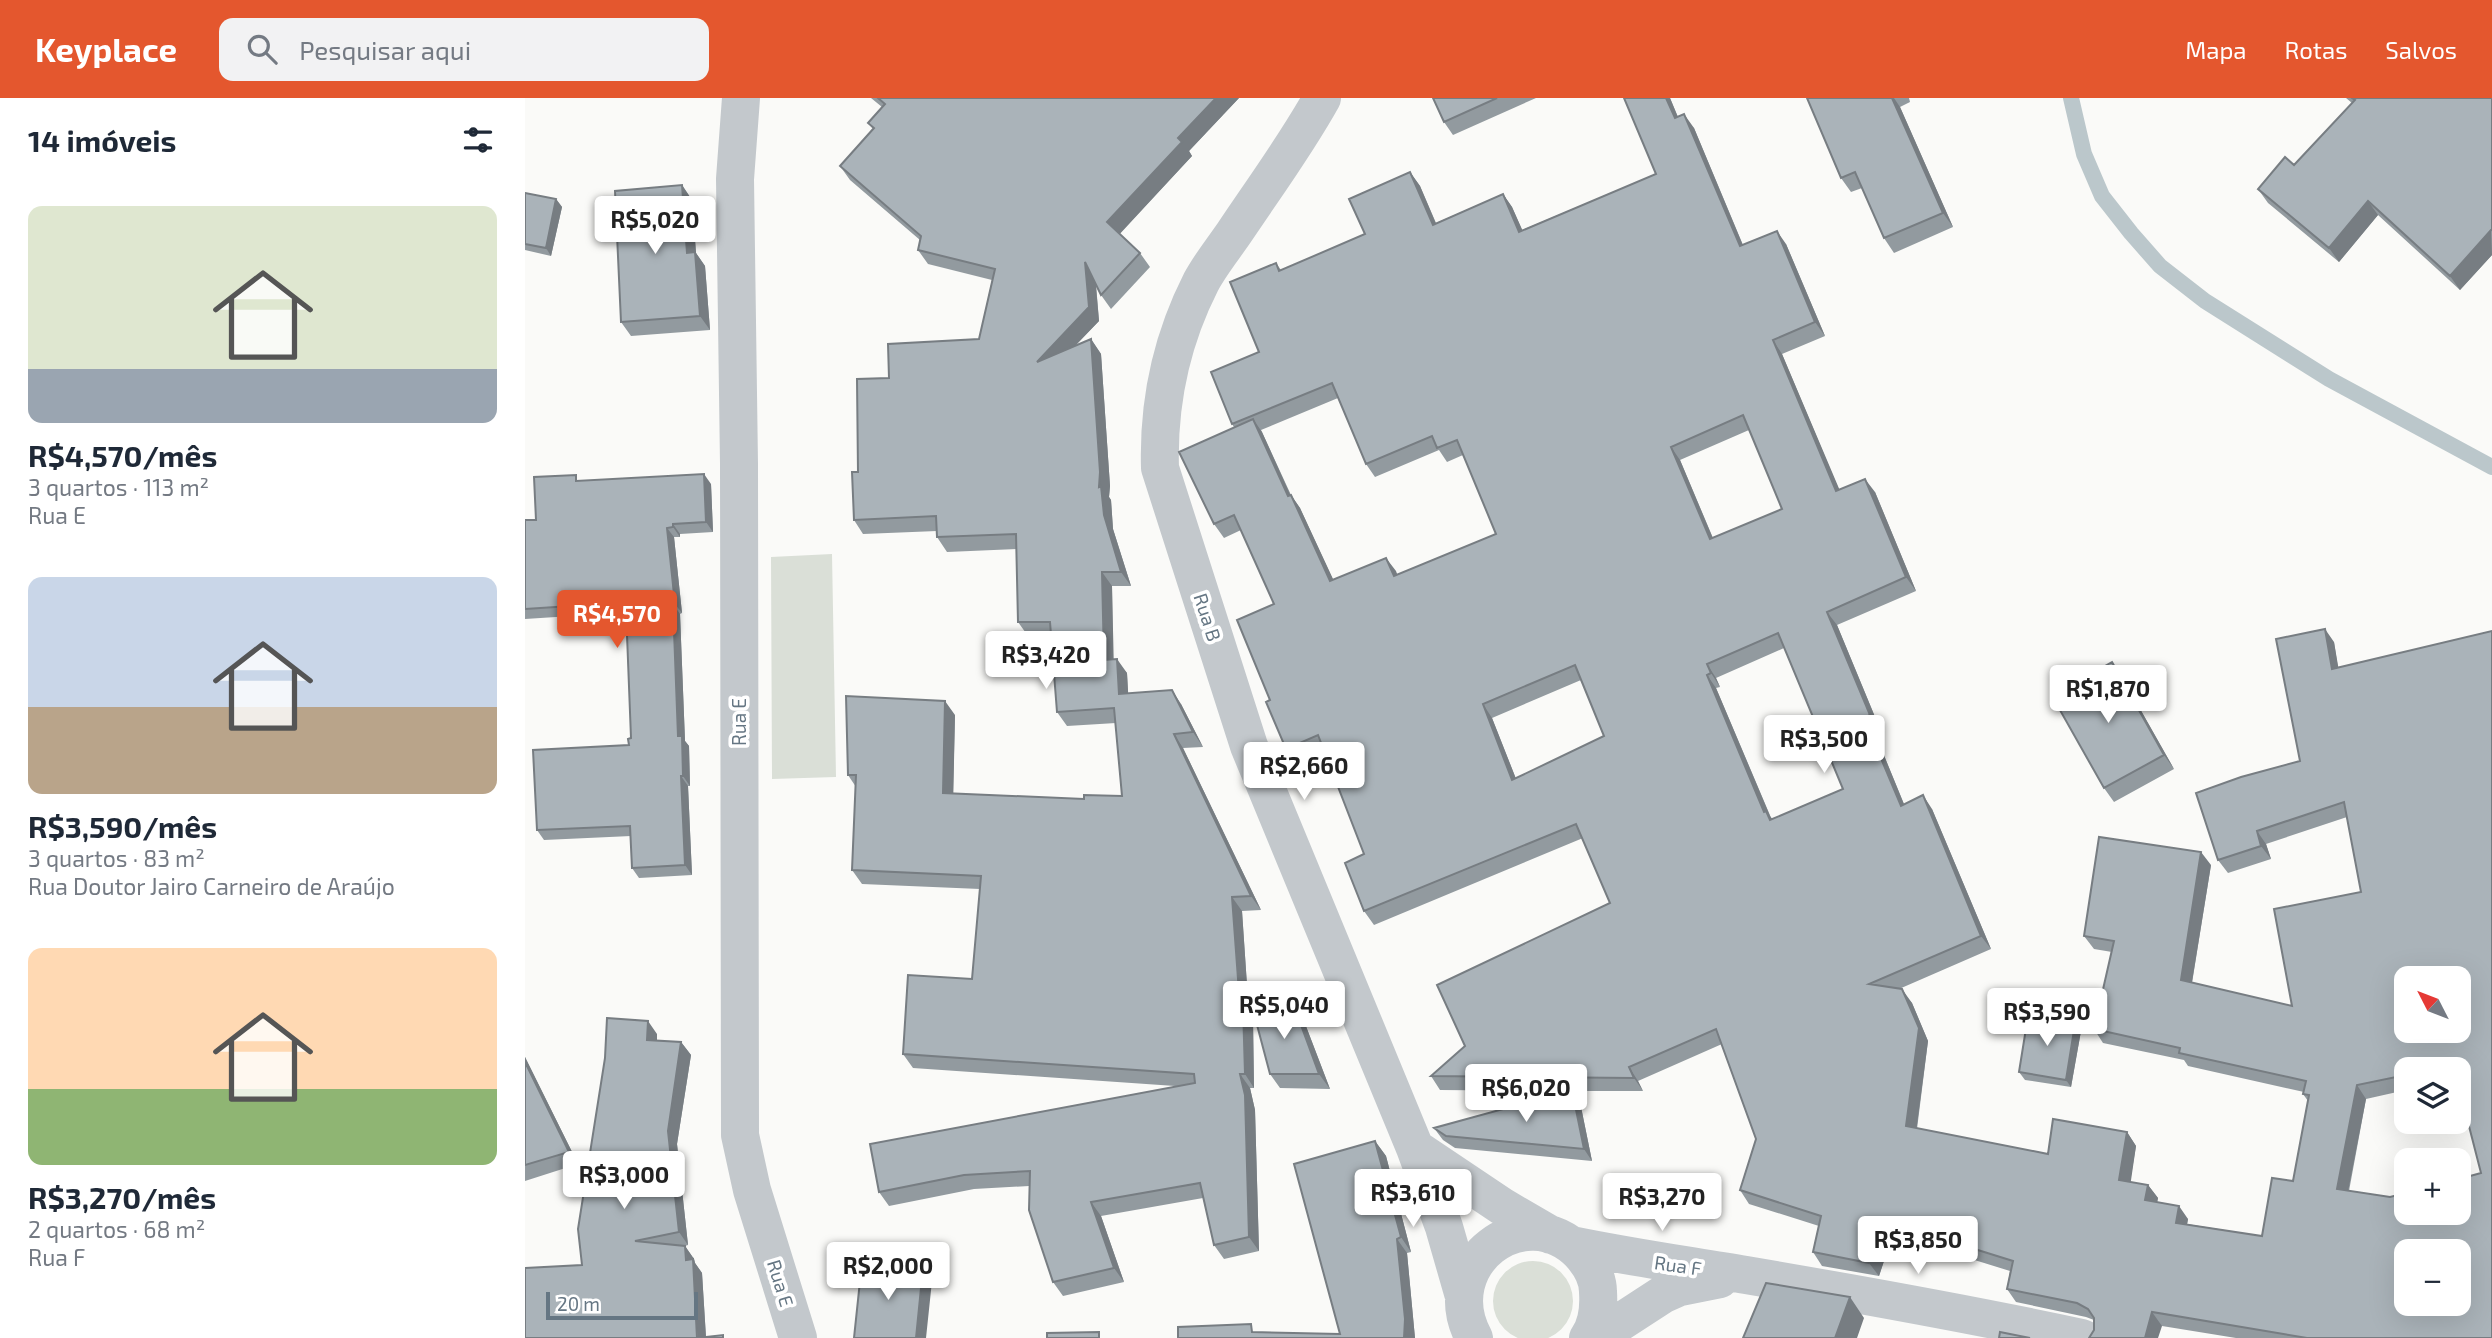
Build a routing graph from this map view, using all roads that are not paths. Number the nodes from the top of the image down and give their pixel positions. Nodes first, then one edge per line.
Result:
1 (741, 98) edge
2 (1322, 98) edge
3 (1415, 1148) junction
4 (1561, 1240) junction
5 (1743, 1275) junction
6 (1463, 1293) junction
7 (1473, 1337) edge
8 (798, 1338) edge
9 (1588, 1338) edge
10 (1596, 1338) edge
11 (2082, 1338) edge

1 - 8 street, Rua E
2 - 3 street, Rua B
3 - 4 street
3 - 6 street, Rua B
4 - 5 street, Rua F
4 - 6 street
4 - 9 street
5 - 10 street
5 - 11 street, Rua F
6 - 7 street, Rua B

